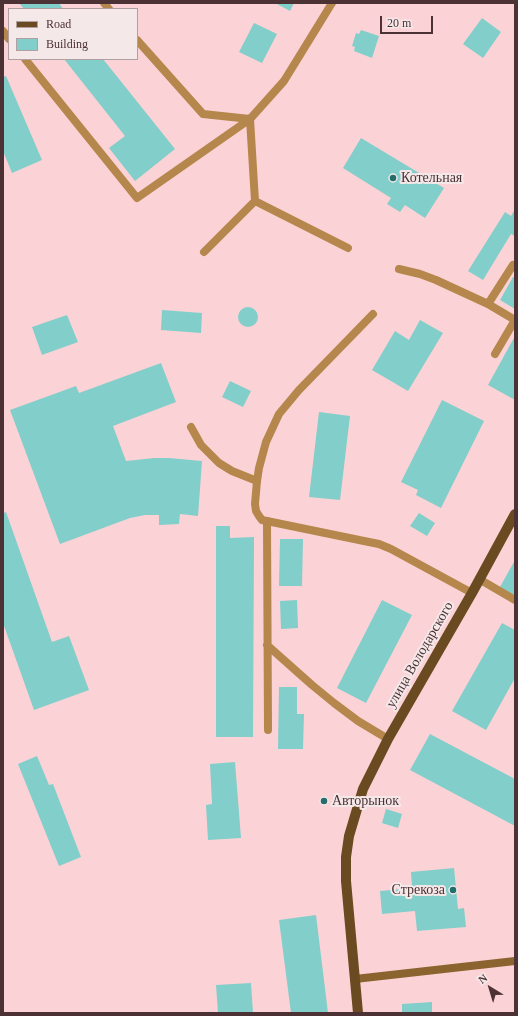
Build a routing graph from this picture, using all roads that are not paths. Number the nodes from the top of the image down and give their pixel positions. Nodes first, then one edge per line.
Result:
1 (332, 3) edge
2 (138, 41) edge
3 (26, 60) edge
4 (250, 119) junction
5 (255, 201) junction
6 (348, 248) dead end
7 (204, 252) dead end
8 (515, 266) edge
9 (399, 269) dead end
10 (488, 304) junction
11 (373, 314) dead end
12 (515, 320) edge
13 (495, 354) dead end
14 (191, 427) dead end
15 (257, 481) junction
16 (515, 514) edge
17 (267, 521) junction
18 (480, 579) junction
19 (472, 593) junction
20 (515, 600) edge
21 (267, 645) junction
22 (268, 730) dead end
23 (388, 739) junction
24 (515, 961) edge
25 (355, 979) junction
26 (358, 1013) edge

1 - 4 street
2 - 4 street
3 - 4 street
4 - 5 street
5 - 6 street
5 - 7 street
8 - 10 street
9 - 10 street
10 - 12 street
11 - 15 street
12 - 13 street
14 - 15 street
15 - 17 street
16 - 18 main road, улица Володарского
17 - 19 street
17 - 21 street
18 - 19 main road, улица Володарского
18 - 20 street
19 - 23 main road, улица Володарского
21 - 22 street
21 - 23 street
23 - 25 main road, улица Володарского
24 - 25 main road
25 - 26 main road, улица Володарского

